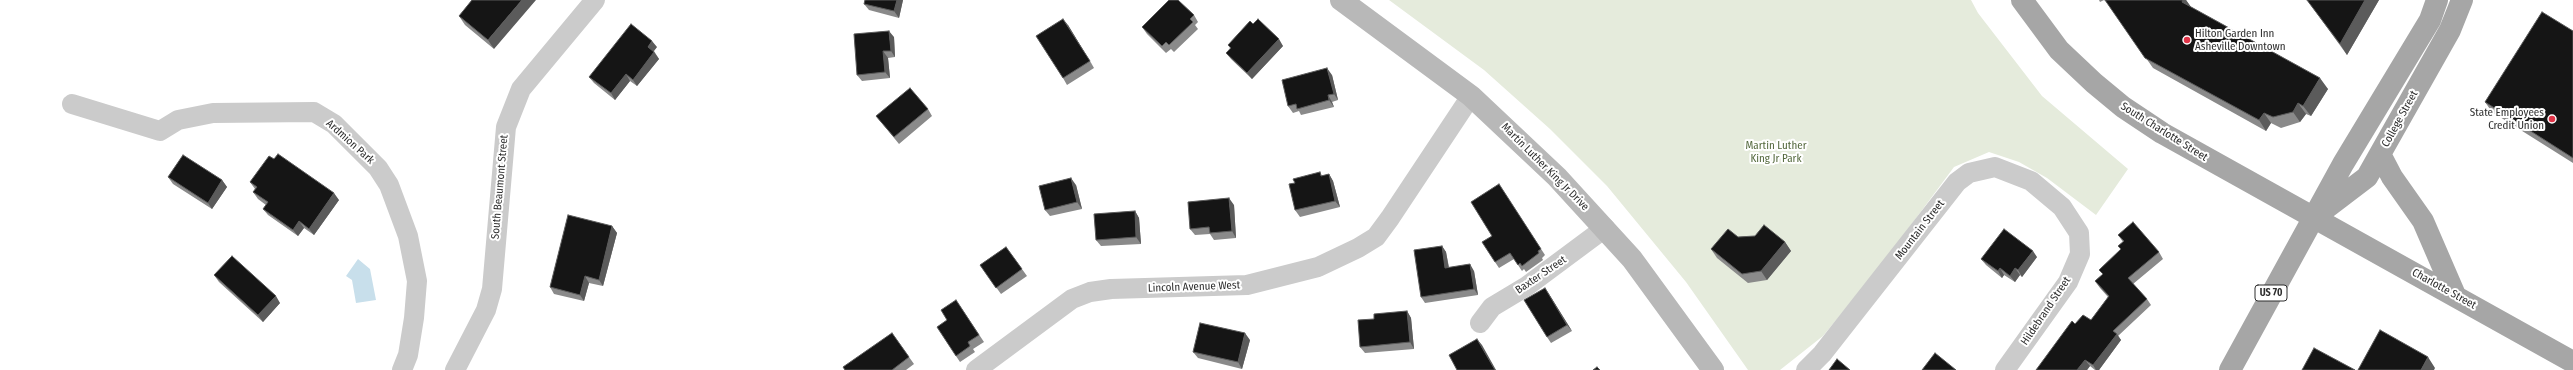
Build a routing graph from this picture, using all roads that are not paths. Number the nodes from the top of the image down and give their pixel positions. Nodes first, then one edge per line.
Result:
1 (594, 0) edge
2 (1341, 0) edge
3 (2022, 0) edge
4 (2437, 0) edge
5 (2462, 0) edge
6 (1471, 96) junction
7 (72, 104) dead end
8 (2380, 154) junction
9 (2062, 207) joint
10 (2314, 218) junction
11 (1605, 228) junction
12 (2455, 295) junction
13 (1480, 323) dead end
14 (2573, 362) edge
15 (402, 370) edge
16 (455, 370) edge
17 (976, 370) edge
18 (1714, 370) edge
19 (1806, 370) edge
20 (2005, 370) edge
21 (2230, 370) edge

1 - 16 street, South Beaumont Street
2 - 6 main road, Martin Luther King Jr Drive
3 - 10 main road, South Charlotte Street
4 - 10 main road, College Street
5 - 8 main road, College Street
6 - 11 main road, Martin Luther King Jr Drive
6 - 17 street, Lincoln Avenue West
7 - 15 street, Ardmion Park
8 - 10 main road, College Street
8 - 12 main road
9 - 19 street, Mountain Street
9 - 20 street, Hildebrand Street
10 - 12 main road, Charlotte Street
10 - 21 main road, College Street / US 70
11 - 13 street, Baxter Street
11 - 18 main road, Martin Luther King Jr Drive
12 - 14 main road, Charlotte Street

